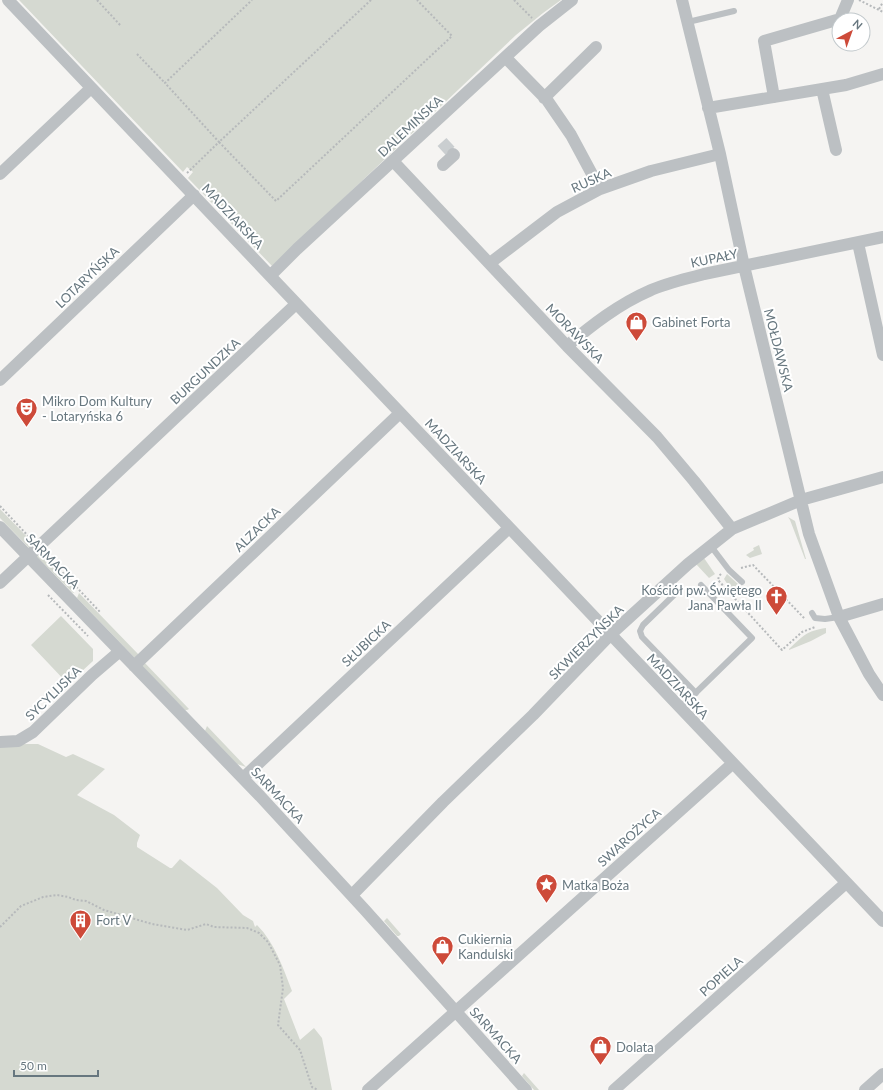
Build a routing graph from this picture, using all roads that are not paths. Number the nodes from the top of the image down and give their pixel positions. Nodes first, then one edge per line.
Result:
1 (8, 0) edge
2 (572, 0) edge
3 (682, 0) edge
4 (848, 0) edge
5 (734, 11) dead end
6 (688, 22) junction
7 (596, 47) dead end
8 (506, 58) junction
9 (883, 74) edge
10 (91, 88) junction
11 (822, 89) junction
12 (774, 97) junction
13 (544, 98) junction
14 (708, 108) junction
15 (836, 150) dead end
16 (452, 154) dead end
17 (720, 154) junction
18 (393, 161) junction
19 (444, 165) dead end
20 (0, 174) edge
21 (600, 189) junction
22 (194, 195) junction
23 (883, 237) edge
24 (858, 243) junction
25 (490, 263) junction
26 (744, 266) junction
27 (270, 276) junction
28 (296, 304) junction
29 (568, 346) junction
30 (883, 355) edge
31 (0, 380) edge
32 (400, 413) junction
33 (883, 477) edge
34 (801, 500) junction
35 (0, 527) edge
36 (509, 528) junction
37 (732, 529) junction
38 (710, 546) junction
39 (29, 556) junction
40 (742, 582) dead end
41 (0, 583) edge
42 (701, 585) dead end
43 (674, 595) dead end
44 (883, 604) edge
45 (812, 613) dead end
46 (839, 617) junction
47 (610, 635) junction
48 (120, 651) junction
49 (134, 666) junction
50 (696, 693) junction
51 (883, 695) edge
52 (680, 708) junction
53 (0, 742) edge
54 (732, 764) junction
55 (243, 778) junction
56 (846, 883) junction
57 (352, 895) junction
58 (883, 921) edge
59 (456, 1011) junction
60 (883, 1074) edge
61 (368, 1090) edge
62 (526, 1090) edge
63 (614, 1090) edge
64 (865, 1090) edge

1 - 10 street, MADZIARSKA
2 - 8 street, DALEMIŃSKA
3 - 6 street, MOŁDAWSKA
4 - 12 street
5 - 6 lane
6 - 14 street, MOŁDAWSKA
7 - 13 street
8 - 13 street
8 - 18 street, DALEMIŃSKA
9 - 11 street
10 - 20 street
10 - 22 street, MADZIARSKA
11 - 12 street
11 - 15 street
12 - 14 street
13 - 21 street
14 - 17 street, MOŁDAWSKA
16 - 19 street
17 - 21 street, RUSKA
17 - 26 street, MOŁDAWSKA
18 - 25 street, MORAWSKA
18 - 27 street, DALEMIŃSKA
21 - 25 street, RUSKA
22 - 27 street, MADZIARSKA
22 - 31 street, LOTARYŃSKA
23 - 24 street, KUPAŁY
24 - 26 street, KUPAŁY
24 - 30 street
25 - 29 street, MORAWSKA
26 - 29 street, KUPAŁY
26 - 34 street, MOŁDAWSKA
27 - 28 street, MADZIARSKA
28 - 32 street, MADZIARSKA
28 - 39 street, BURGUNDZKA
29 - 37 street, MORAWSKA
32 - 36 street, MADZIARSKA
32 - 49 street, ALZACKA
33 - 34 street, SKWIERZYŃSKA
34 - 37 street, SKWIERZYŃSKA
34 - 46 street, MOŁDAWSKA
35 - 39 street, SARMACKA
36 - 47 street, MADZIARSKA
36 - 55 street, SŁUBICKA
37 - 38 street, SKWIERZYŃSKA
38 - 40 lane
38 - 47 street, SKWIERZYŃSKA
39 - 41 street, BURGUNDZKA
39 - 48 street, SARMACKA
42 - 50 lane
43 - 50 lane
44 - 46 street
45 - 46 lane
46 - 51 street, MOŁDAWSKA
47 - 52 street, MADZIARSKA
47 - 57 street, SKWIERZYŃSKA
48 - 49 street, SARMACKA
48 - 53 street, SYCYLIJSKA
49 - 55 street, SARMACKA
50 - 52 lane
52 - 54 street, MADZIARSKA
54 - 56 street, MADZIARSKA
54 - 59 street, SWAROŻYCA
55 - 57 street, SARMACKA
56 - 58 street, MADZIARSKA
56 - 63 street, POPIELA
57 - 59 street, SARMACKA
59 - 61 street, SWAROŻYCA
59 - 62 street, SARMACKA
60 - 64 street

